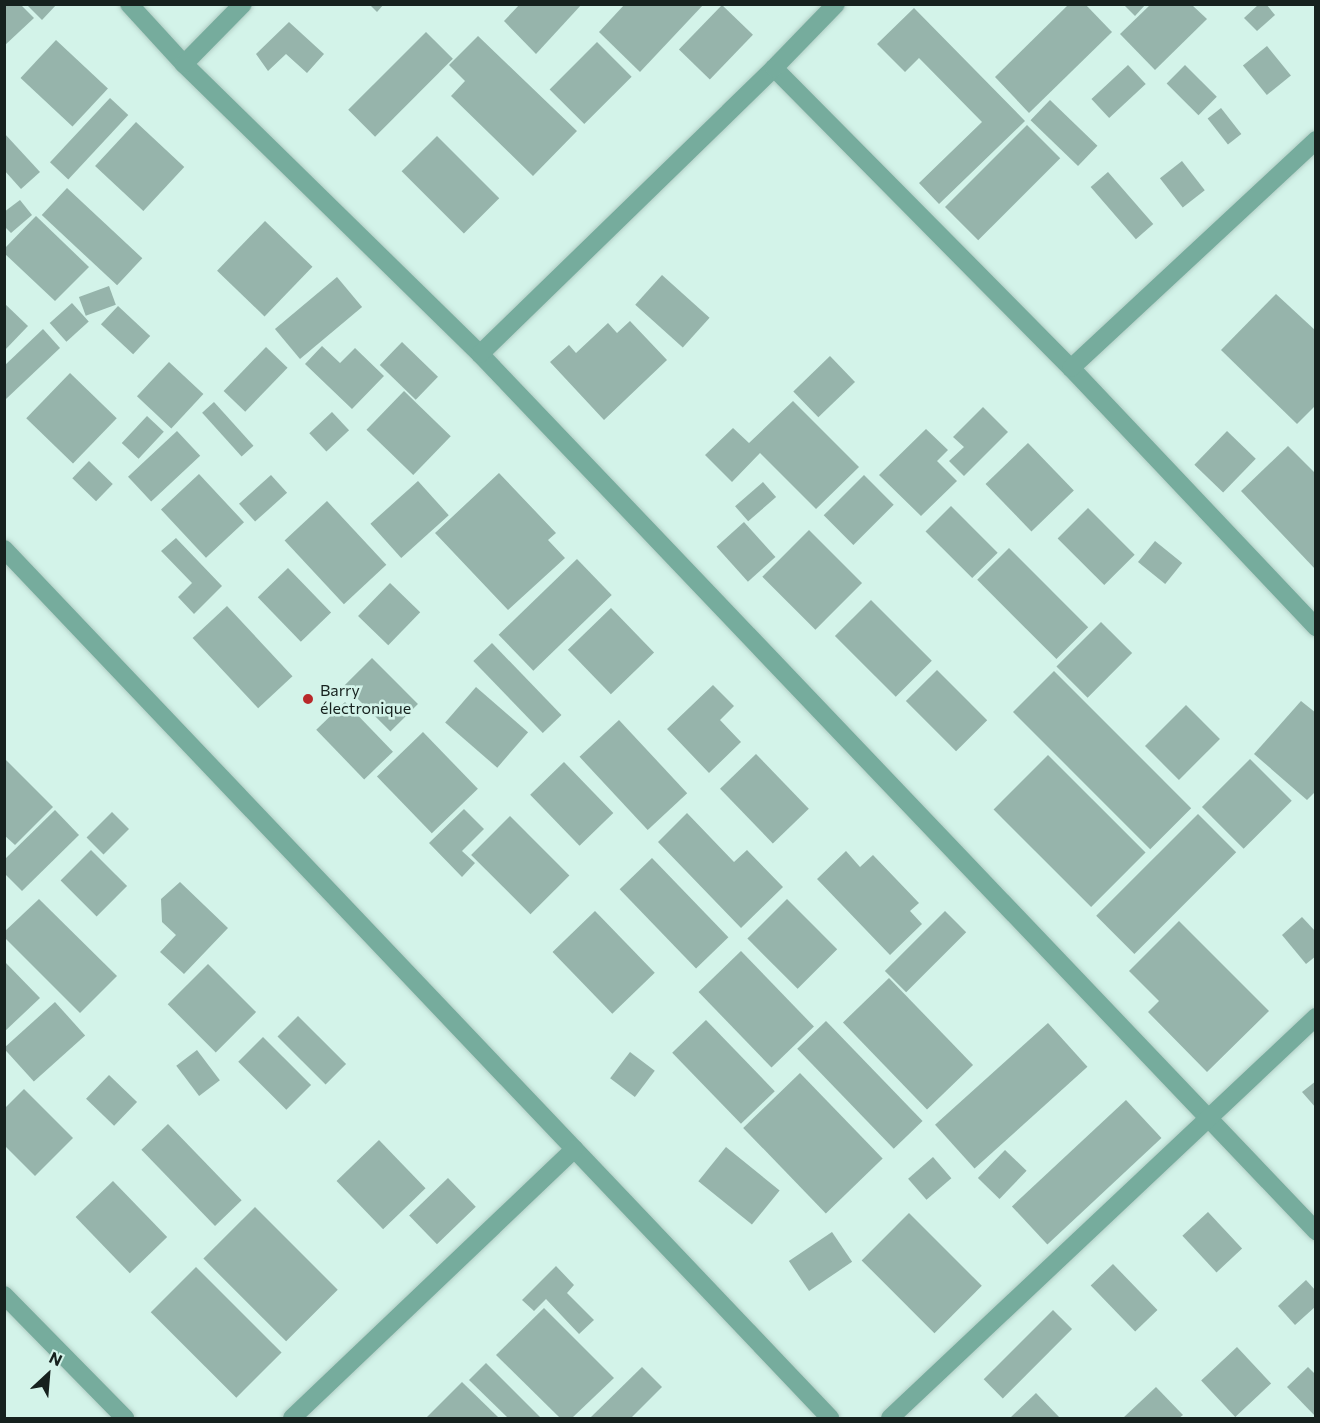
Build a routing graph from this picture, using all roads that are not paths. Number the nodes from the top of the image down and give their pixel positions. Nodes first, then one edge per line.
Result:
1 (129, 4) edge
2 (243, 4) edge
3 (836, 4) edge
4 (184, 64) junction
5 (774, 69) junction
6 (1316, 140) edge
7 (480, 354) junction
8 (1071, 368) junction
9 (4, 549) edge
10 (1316, 627) edge
11 (1316, 1017) edge
12 (1209, 1119) junction
13 (574, 1149) junction
14 (1316, 1230) edge
15 (4, 1294) edge
16 (125, 1419) edge
17 (292, 1419) edge
18 (830, 1419) edge
19 (890, 1419) edge

1 - 4 street
2 - 4 street
3 - 5 street
4 - 7 street
5 - 7 street
5 - 8 street
6 - 8 street
7 - 12 street
8 - 10 street
9 - 13 street
11 - 12 street
12 - 14 street
12 - 19 street
13 - 17 street
13 - 18 street
15 - 16 street

